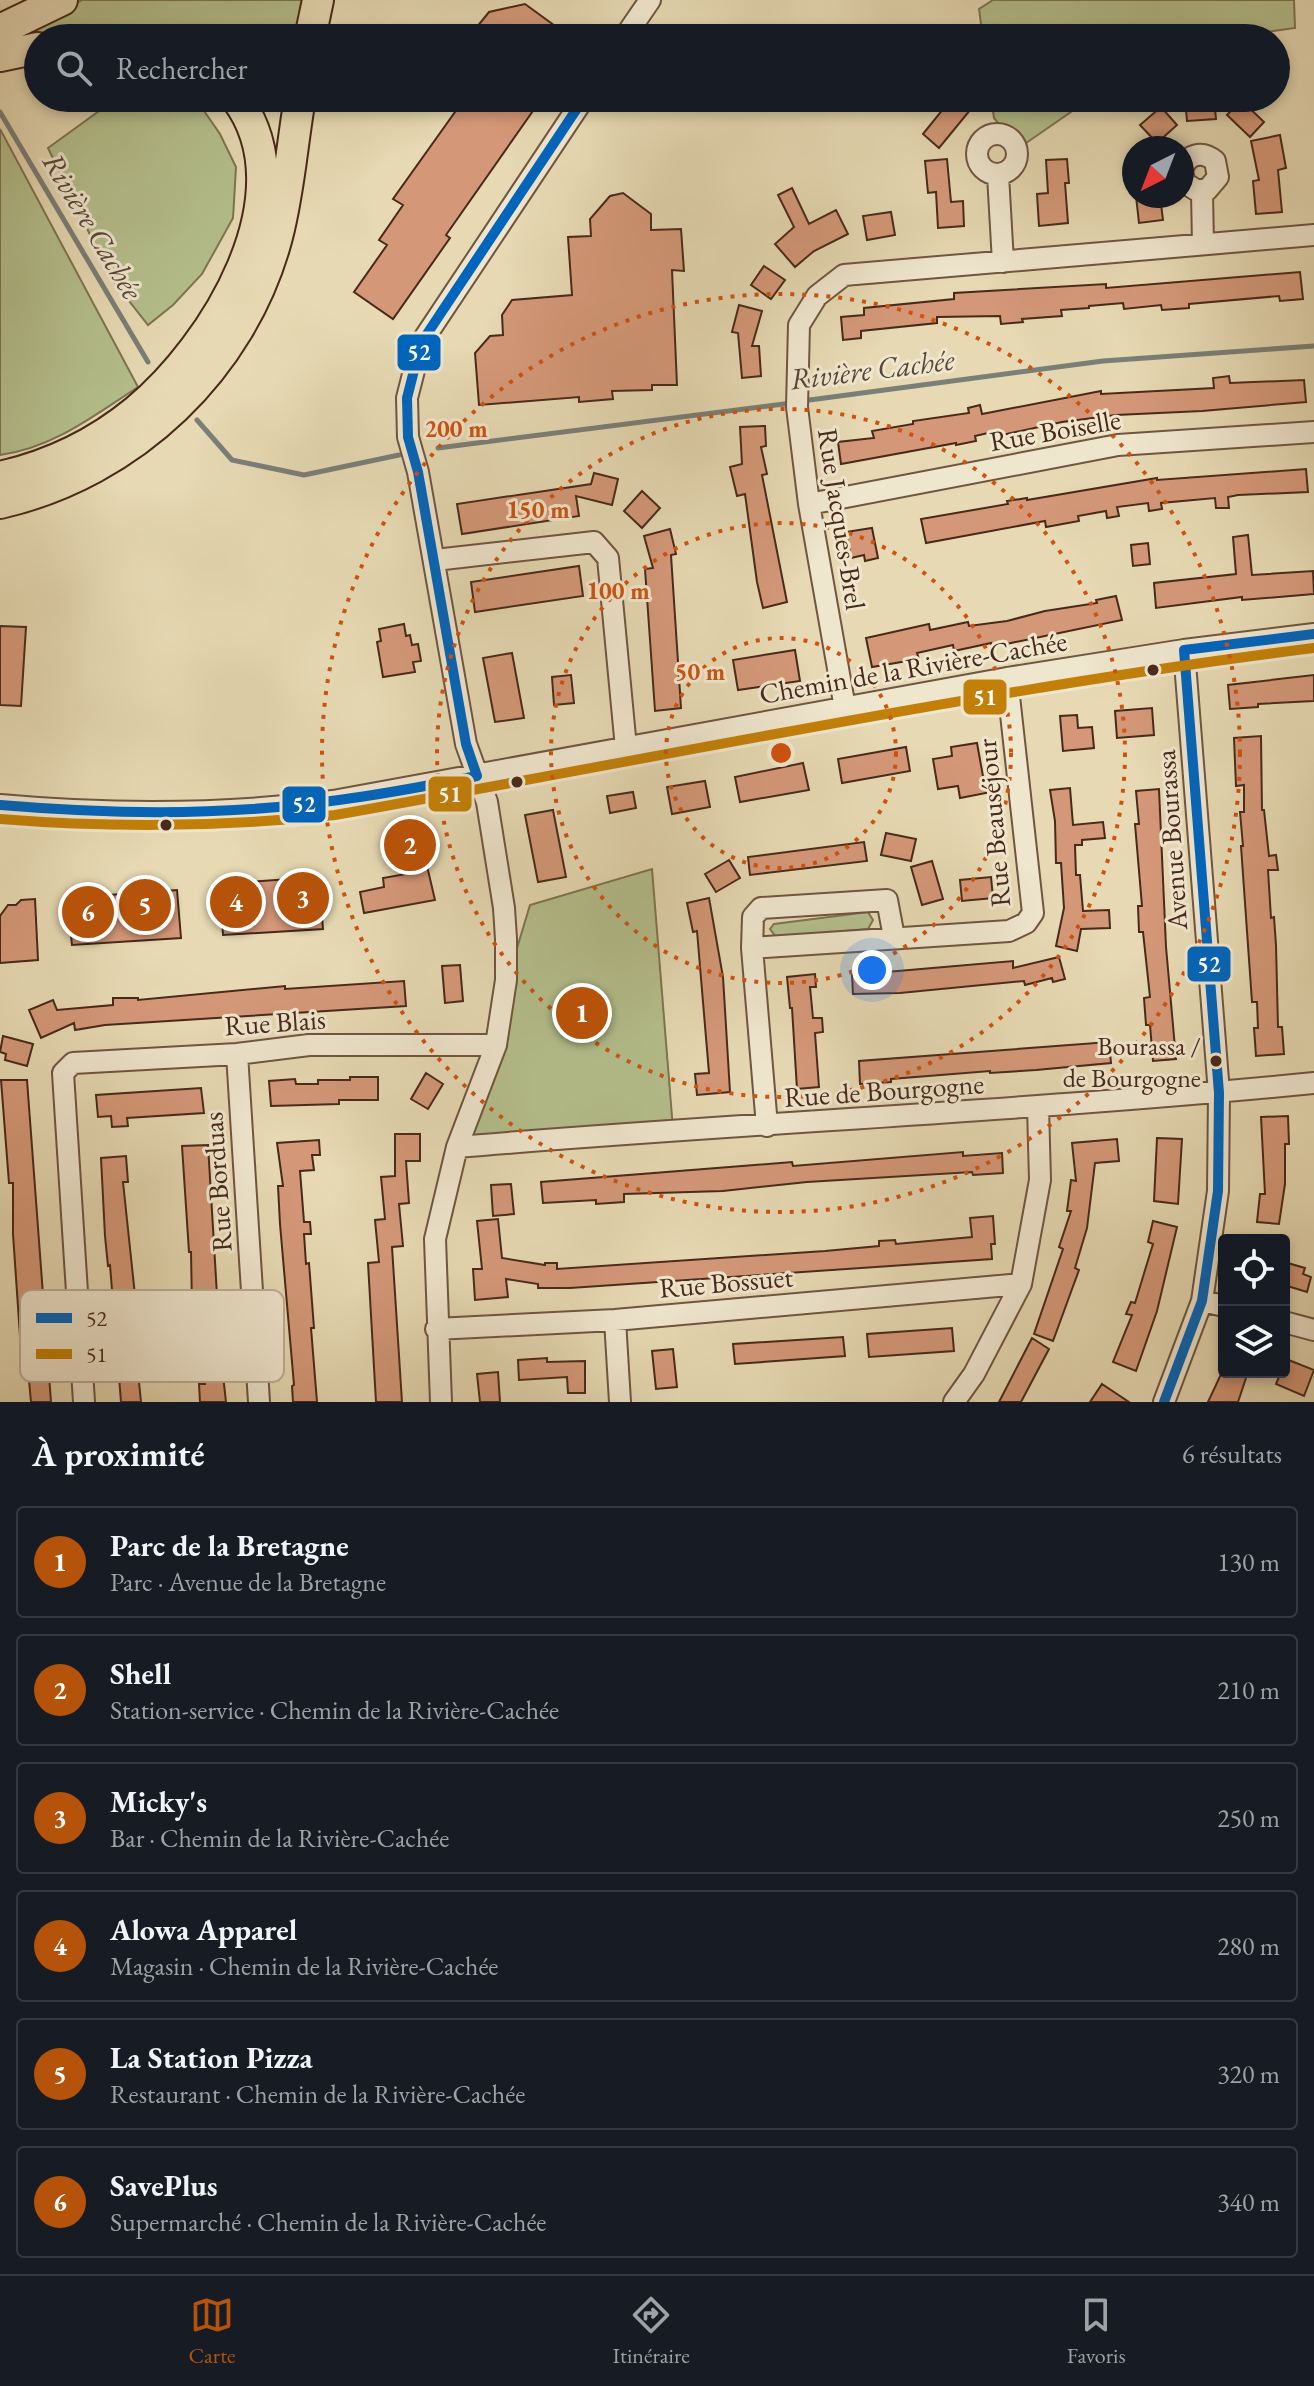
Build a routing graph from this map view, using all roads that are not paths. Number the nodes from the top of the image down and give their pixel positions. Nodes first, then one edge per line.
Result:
1 (62, 0) edge
2 (318, 0) edge
3 (650, 0) edge
4 (313, 24) edge
5 (634, 24) edge
6 (0, 30) edge
7 (24, 51) edge
8 (0, 56) edge
9 (245, 112) edge
10 (298, 112) edge
11 (575, 112) edge
12 (1194, 156) edge
13 (998, 175) dead end
14 (1194, 189) edge
15 (1202, 191) junction
16 (1314, 235) edge
17 (1203, 245) junction
18 (1003, 262) junction
19 (1314, 432) edge
20 (0, 477) edge
21 (0, 503) edge
22 (809, 504) junction
23 (435, 560) junction
24 (1314, 634) edge
25 (1184, 650) junction
26 (1007, 678) junction
27 (845, 708) junction
28 (626, 748) junction
29 (477, 776) junction
30 (0, 805) edge
31 (894, 937) junction
32 (752, 948) junction
33 (496, 1045) junction
34 (237, 1054) junction
35 (1314, 1083) edge
36 (1219, 1093) junction
37 (1038, 1107) junction
38 (767, 1126) junction
39 (457, 1147) junction
40 (1021, 1284) junction
41 (77, 1290) edge
42 (252, 1290) edge
43 (1202, 1301) junction
44 (1218, 1305) edge
45 (615, 1320) junction
46 (1290, 1324) edge
47 (436, 1329) junction
48 (1314, 1330) edge
49 (83, 1382) edge
50 (258, 1382) edge
51 (84, 1402) edge
52 (259, 1402) edge
53 (441, 1402) edge
54 (620, 1402) edge
55 (954, 1402) edge
56 (1164, 1402) edge

1 - 6 highway
2 - 4 highway
3 - 5 street
7 - 8 highway
9 - 20 highway
10 - 21 highway
11 - 23 street
12 - 15 street
13 - 18 street
14 - 15 street
15 - 17 street
16 - 17 street, Rue Jacques-Brel
17 - 18 street, Rue Jacques-Brel
18 - 22 street, Rue Jacques-Brel
19 - 22 street, Rue Boiselle
22 - 27 street, Rue Jacques-Brel
23 - 28 street
23 - 29 street
24 - 25 street, Chemin de la Rivière-Cachée
25 - 26 street, Chemin de la Rivière-Cachée
25 - 36 street, Avenue Bourassa
26 - 27 street, Chemin de la Rivière-Cachée
26 - 31 street, Rue Beauséjour
27 - 28 street, Chemin de la Rivière-Cachée
28 - 29 street, Chemin de la Rivière-Cachée
29 - 30 street, Chemin de la Rivière-Cachée
29 - 33 street
31 - 32 street, Rue Beauséjour
31 - 32 street
32 - 38 street
33 - 34 street, Rue Blais
33 - 39 street
34 - 41 street, Rue Blais
34 - 42 street, Rue Borduas
35 - 36 street, Rue de Bourgogne
36 - 37 street, Rue de Bourgogne
36 - 43 street, Avenue Bourassa
37 - 38 street, Rue de Bourgogne
37 - 40 street
38 - 39 street, Rue de Bourgogne
39 - 47 street
40 - 45 street, Rue Bossuet
40 - 55 street
43 - 44 street
43 - 56 street, Avenue Bourassa
45 - 47 street, Rue Bossuet
45 - 54 street
46 - 48 street
47 - 53 street
49 - 51 street, Rue Blais
50 - 52 street, Rue Borduas

